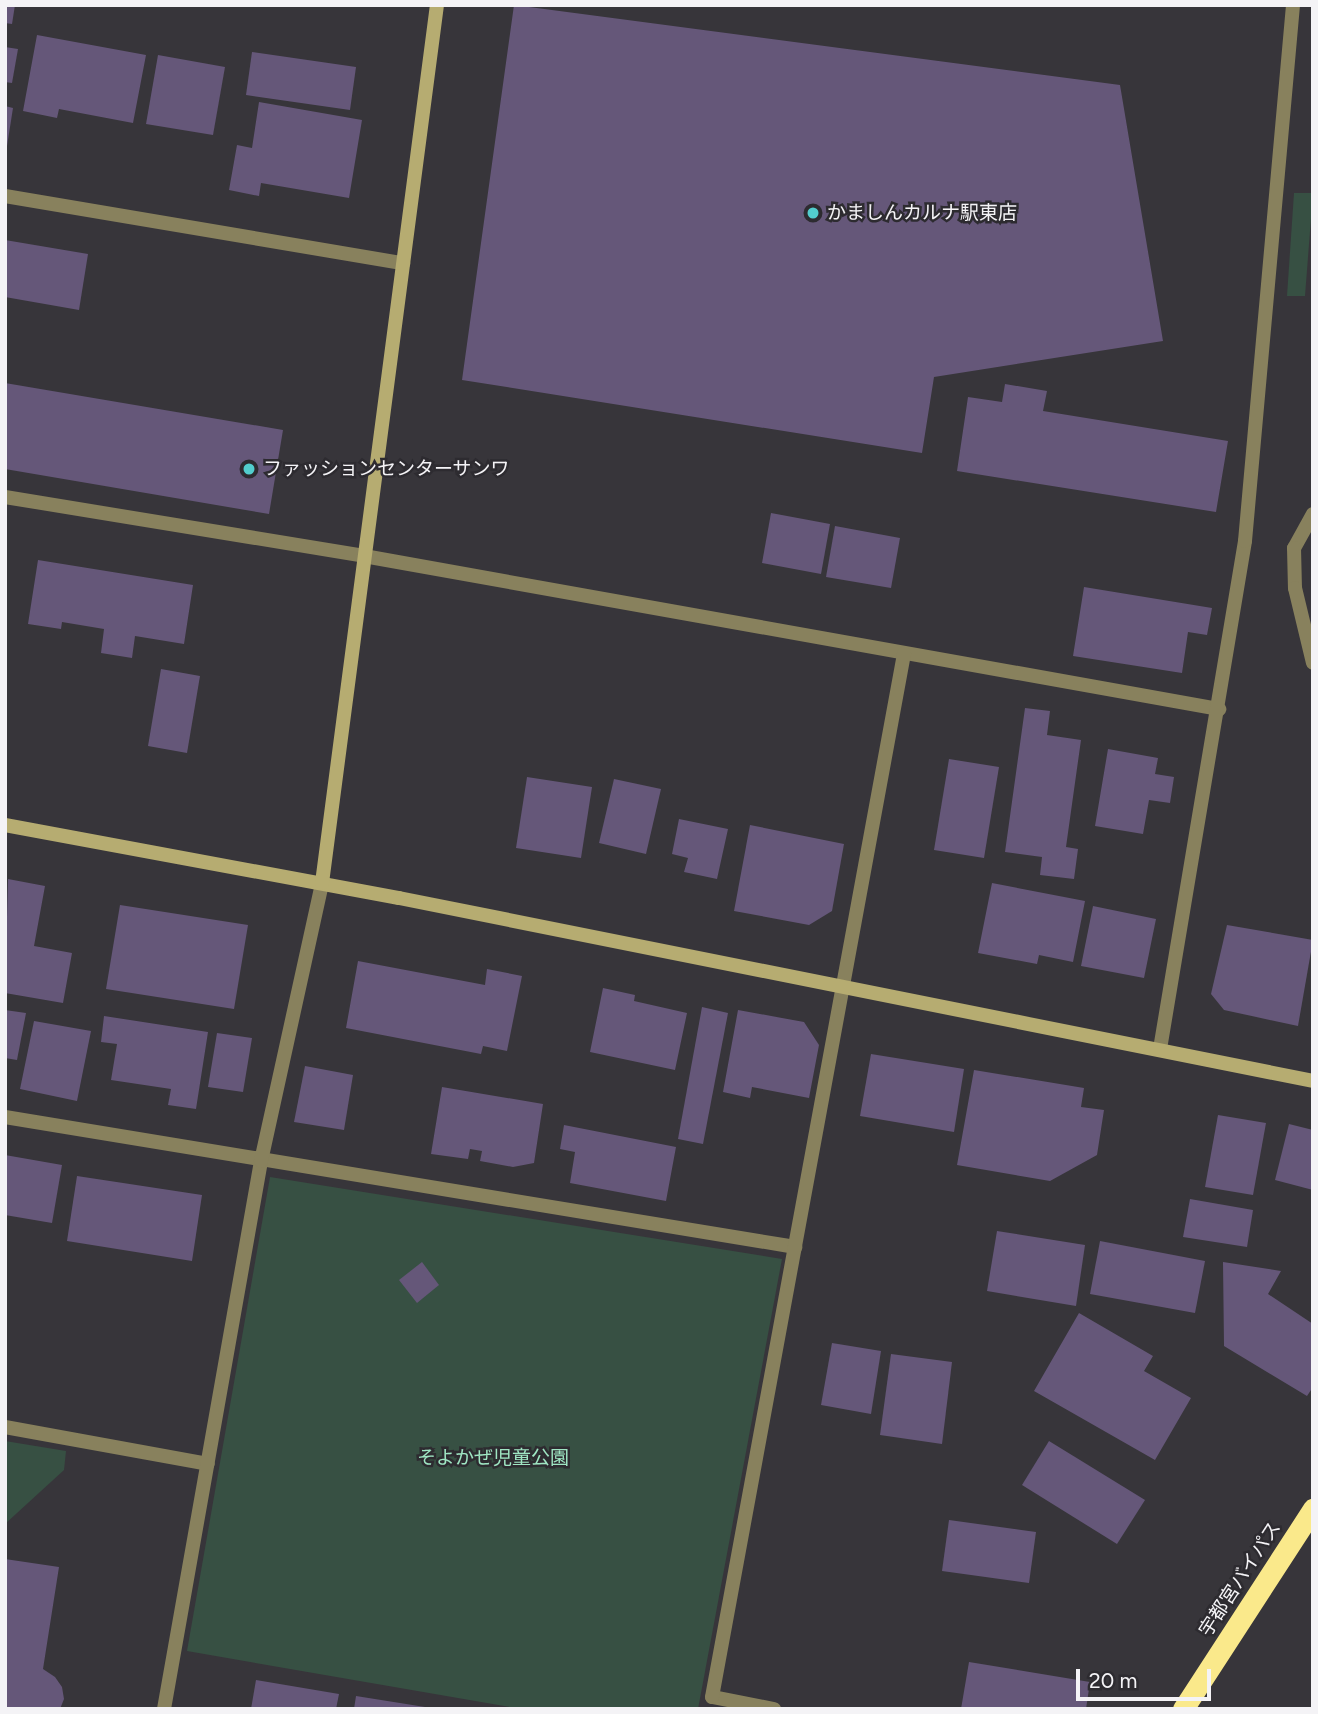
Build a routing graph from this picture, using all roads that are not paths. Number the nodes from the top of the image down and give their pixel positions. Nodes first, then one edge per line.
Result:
1 (437, 5) edge
2 (1293, 5) edge
3 (5, 196) edge
4 (403, 263) junction
5 (5, 497) edge
6 (1313, 514) edge
7 (364, 556) junction
8 (904, 654) junction
9 (1313, 663) edge
10 (1219, 709) junction
11 (5, 825) edge
12 (322, 883) junction
13 (844, 986) junction
14 (1160, 1049) junction
15 (1313, 1081) edge
16 (5, 1117) edge
17 (261, 1161) junction
18 (796, 1247) junction
19 (5, 1427) edge
20 (208, 1464) junction
21 (1313, 1509) edge
22 (711, 1703) edge
23 (164, 1709) edge
24 (774, 1709) edge
25 (1183, 1709) edge

1 - 4 street
2 - 10 street
3 - 4 street
4 - 7 street
5 - 7 street
6 - 9 street
7 - 8 street
7 - 12 street
8 - 10 street
8 - 13 street
10 - 14 street
11 - 12 street
12 - 13 street
12 - 17 street
13 - 14 street
13 - 18 street
14 - 15 street
16 - 17 street
17 - 18 street
17 - 20 street
18 - 22 street
19 - 20 street
20 - 23 street
21 - 25 highway, 宇都宮バイパス
22 - 24 street

